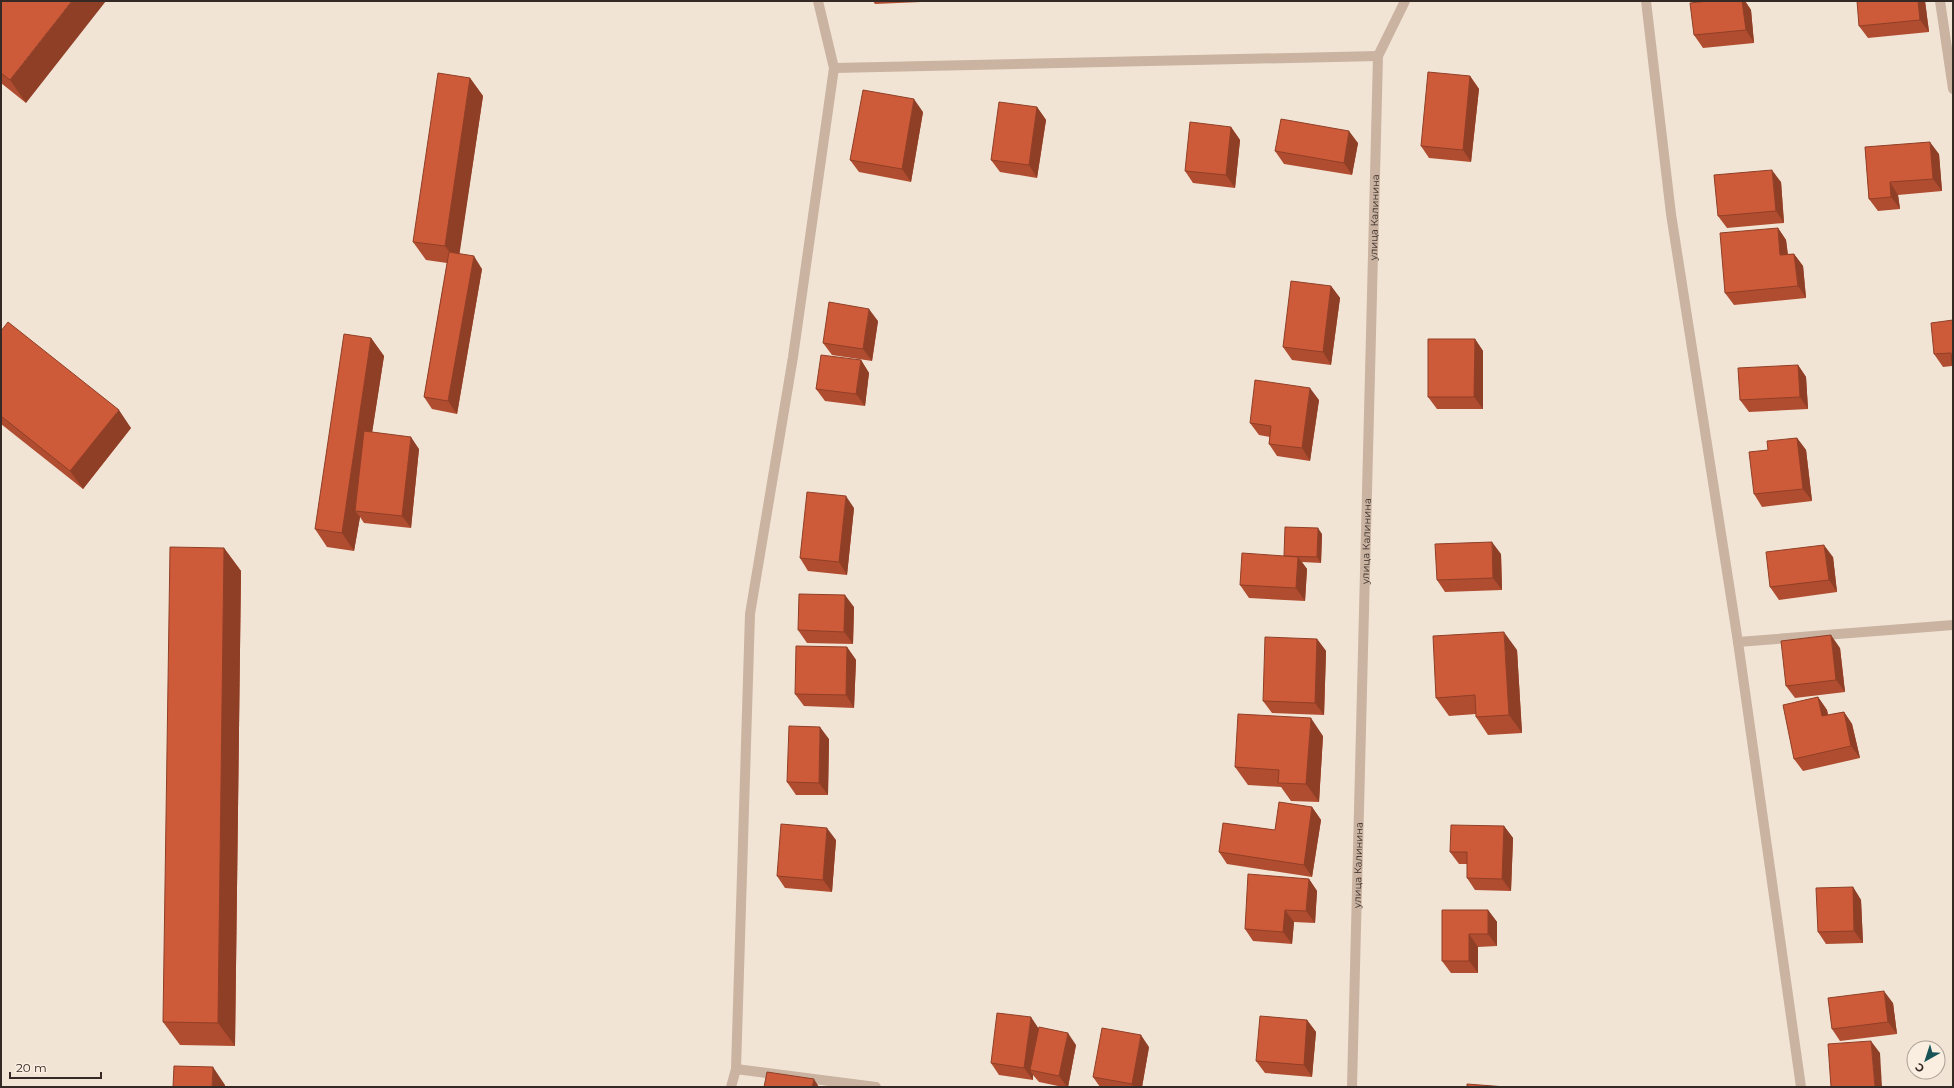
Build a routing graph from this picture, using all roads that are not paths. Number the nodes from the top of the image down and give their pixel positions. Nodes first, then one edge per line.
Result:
1 (818, 1) edge
2 (1405, 1) edge
3 (1646, 1) edge
4 (1940, 1) edge
5 (1378, 56) junction
6 (834, 68) junction
7 (1953, 89) edge
8 (1953, 625) edge
9 (1738, 642) junction
10 (736, 1069) junction
11 (731, 1087) edge
12 (876, 1087) edge
13 (1352, 1087) edge
14 (1801, 1087) edge

1 - 6 street
2 - 5 street, улица Калинина
3 - 9 street
4 - 7 street
5 - 6 street
5 - 13 street, улица Калинина
6 - 10 street
8 - 9 street
9 - 14 street
10 - 11 street
10 - 12 street

